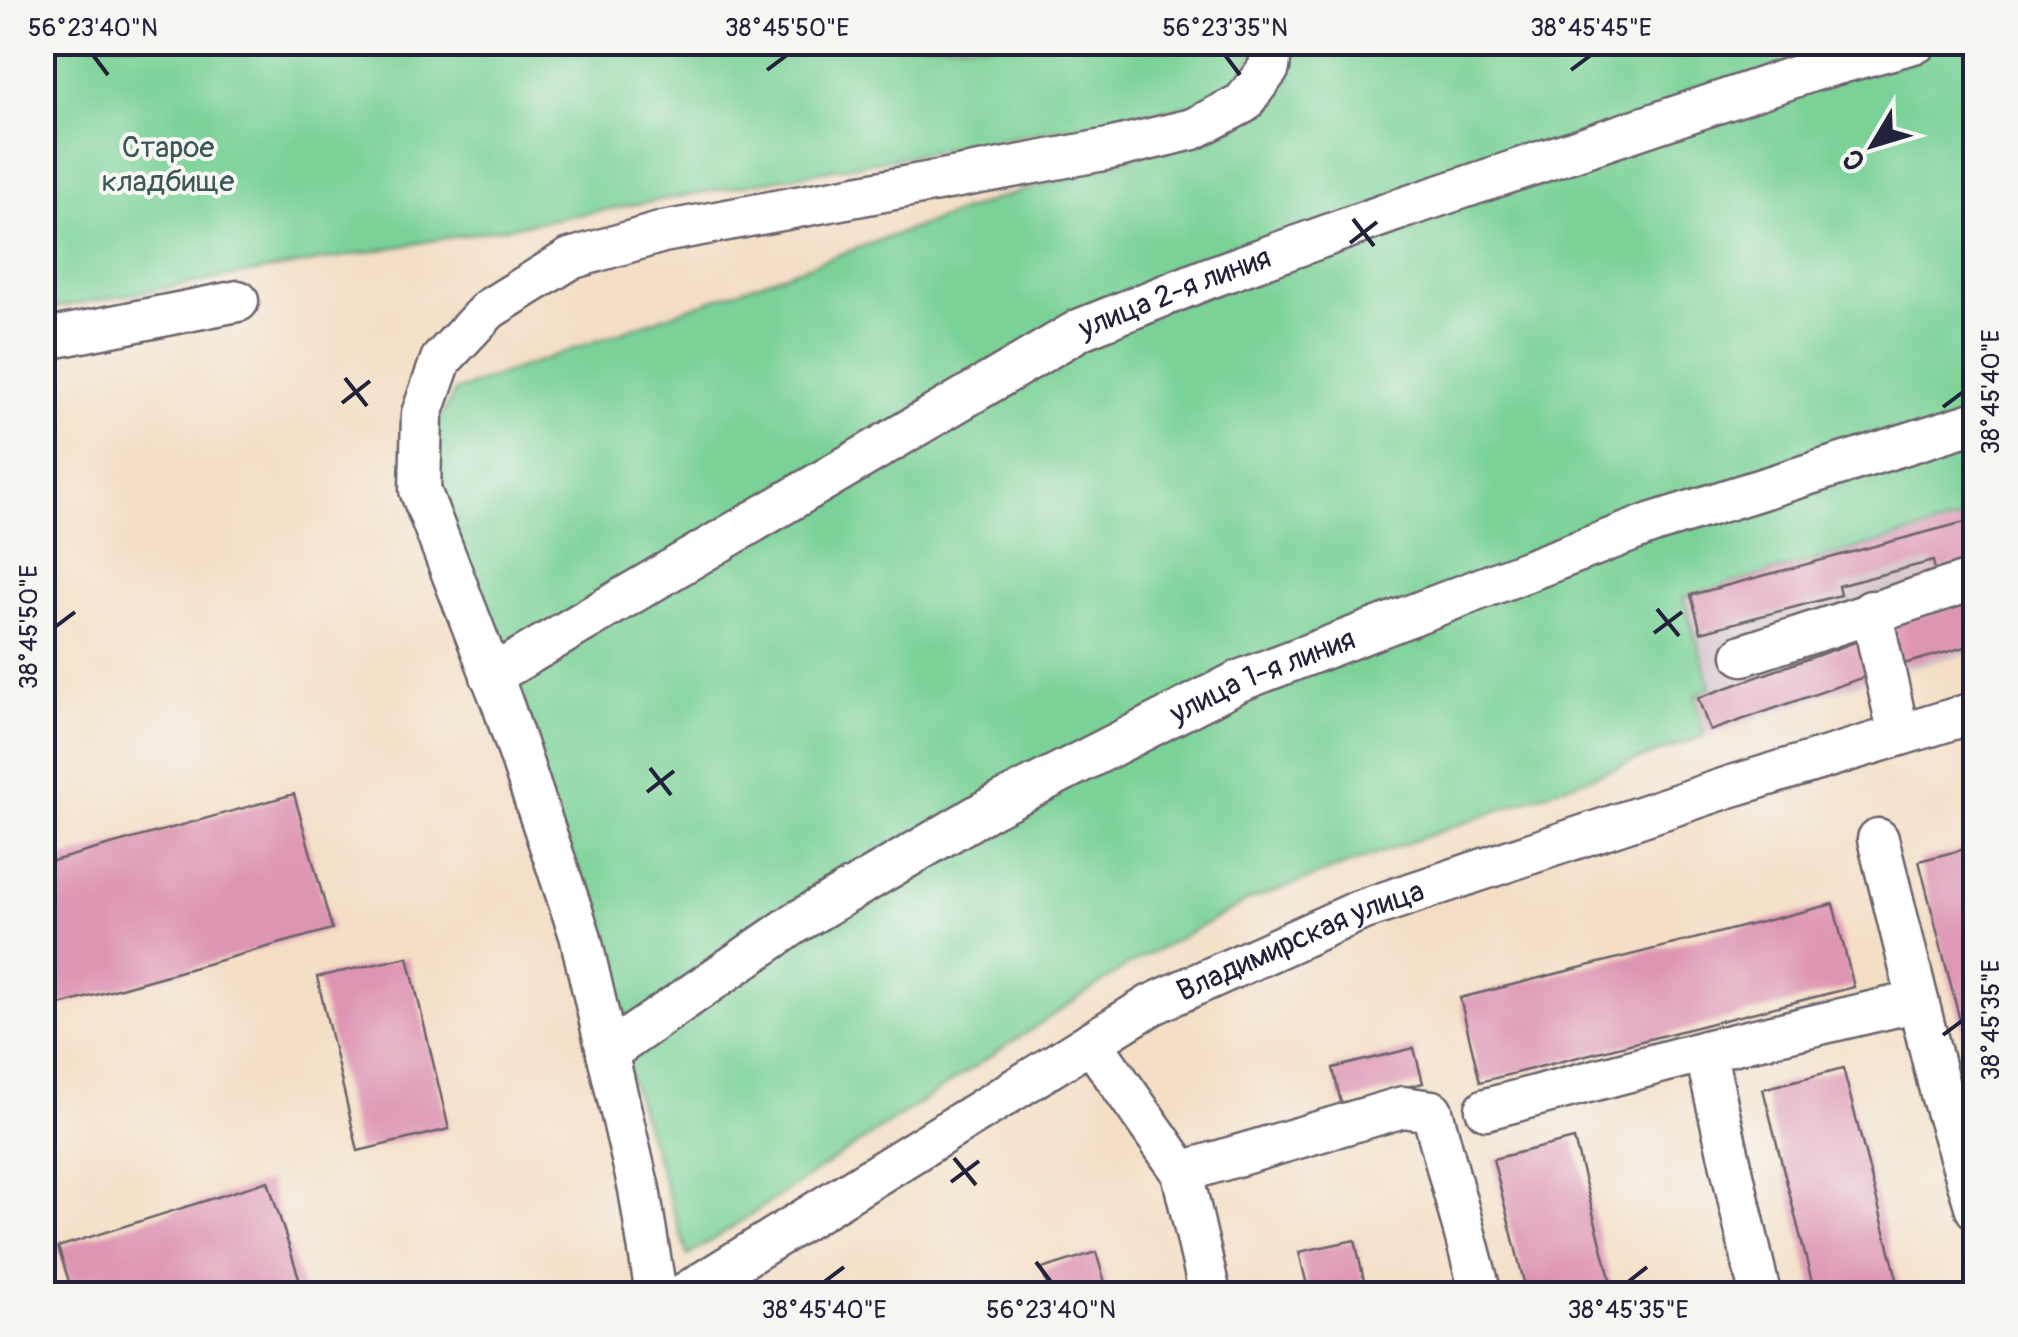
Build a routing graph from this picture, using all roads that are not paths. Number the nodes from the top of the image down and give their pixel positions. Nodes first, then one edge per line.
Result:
1 (1272, 42) edge
2 (1918, 42) edge
3 (238, 301) dead end
4 (42, 340) edge
5 (1976, 422) edge
6 (1976, 579) edge
7 (1872, 610) junction
8 (1743, 655) dead end
9 (492, 676) junction
10 (1976, 712) edge
11 (1900, 735) junction
12 (1878, 839) dead end
13 (1918, 1001) junction
14 (1091, 1042) junction
15 (1706, 1051) junction
16 (608, 1053) junction
17 (1958, 1089) edge
18 (1486, 1109) dead end
19 (1182, 1172) junction
20 (1976, 1209) edge
21 (656, 1294) edge
22 (684, 1294) edge
23 (1210, 1294) edge
24 (1481, 1294) edge
25 (1760, 1294) edge

1 - 9 street
2 - 9 street, улица 2-я линия
3 - 4 street
5 - 16 street, улица 1-я линия
6 - 7 street
7 - 8 street
7 - 11 street
9 - 16 street
10 - 11 street, Владимирская улица
11 - 14 street, Владимирская улица
12 - 13 street
13 - 15 street
13 - 17 street
14 - 19 street
14 - 22 street, Владимирская улица
15 - 18 street
15 - 25 street
16 - 21 street
17 - 20 street
19 - 23 street
19 - 24 street

